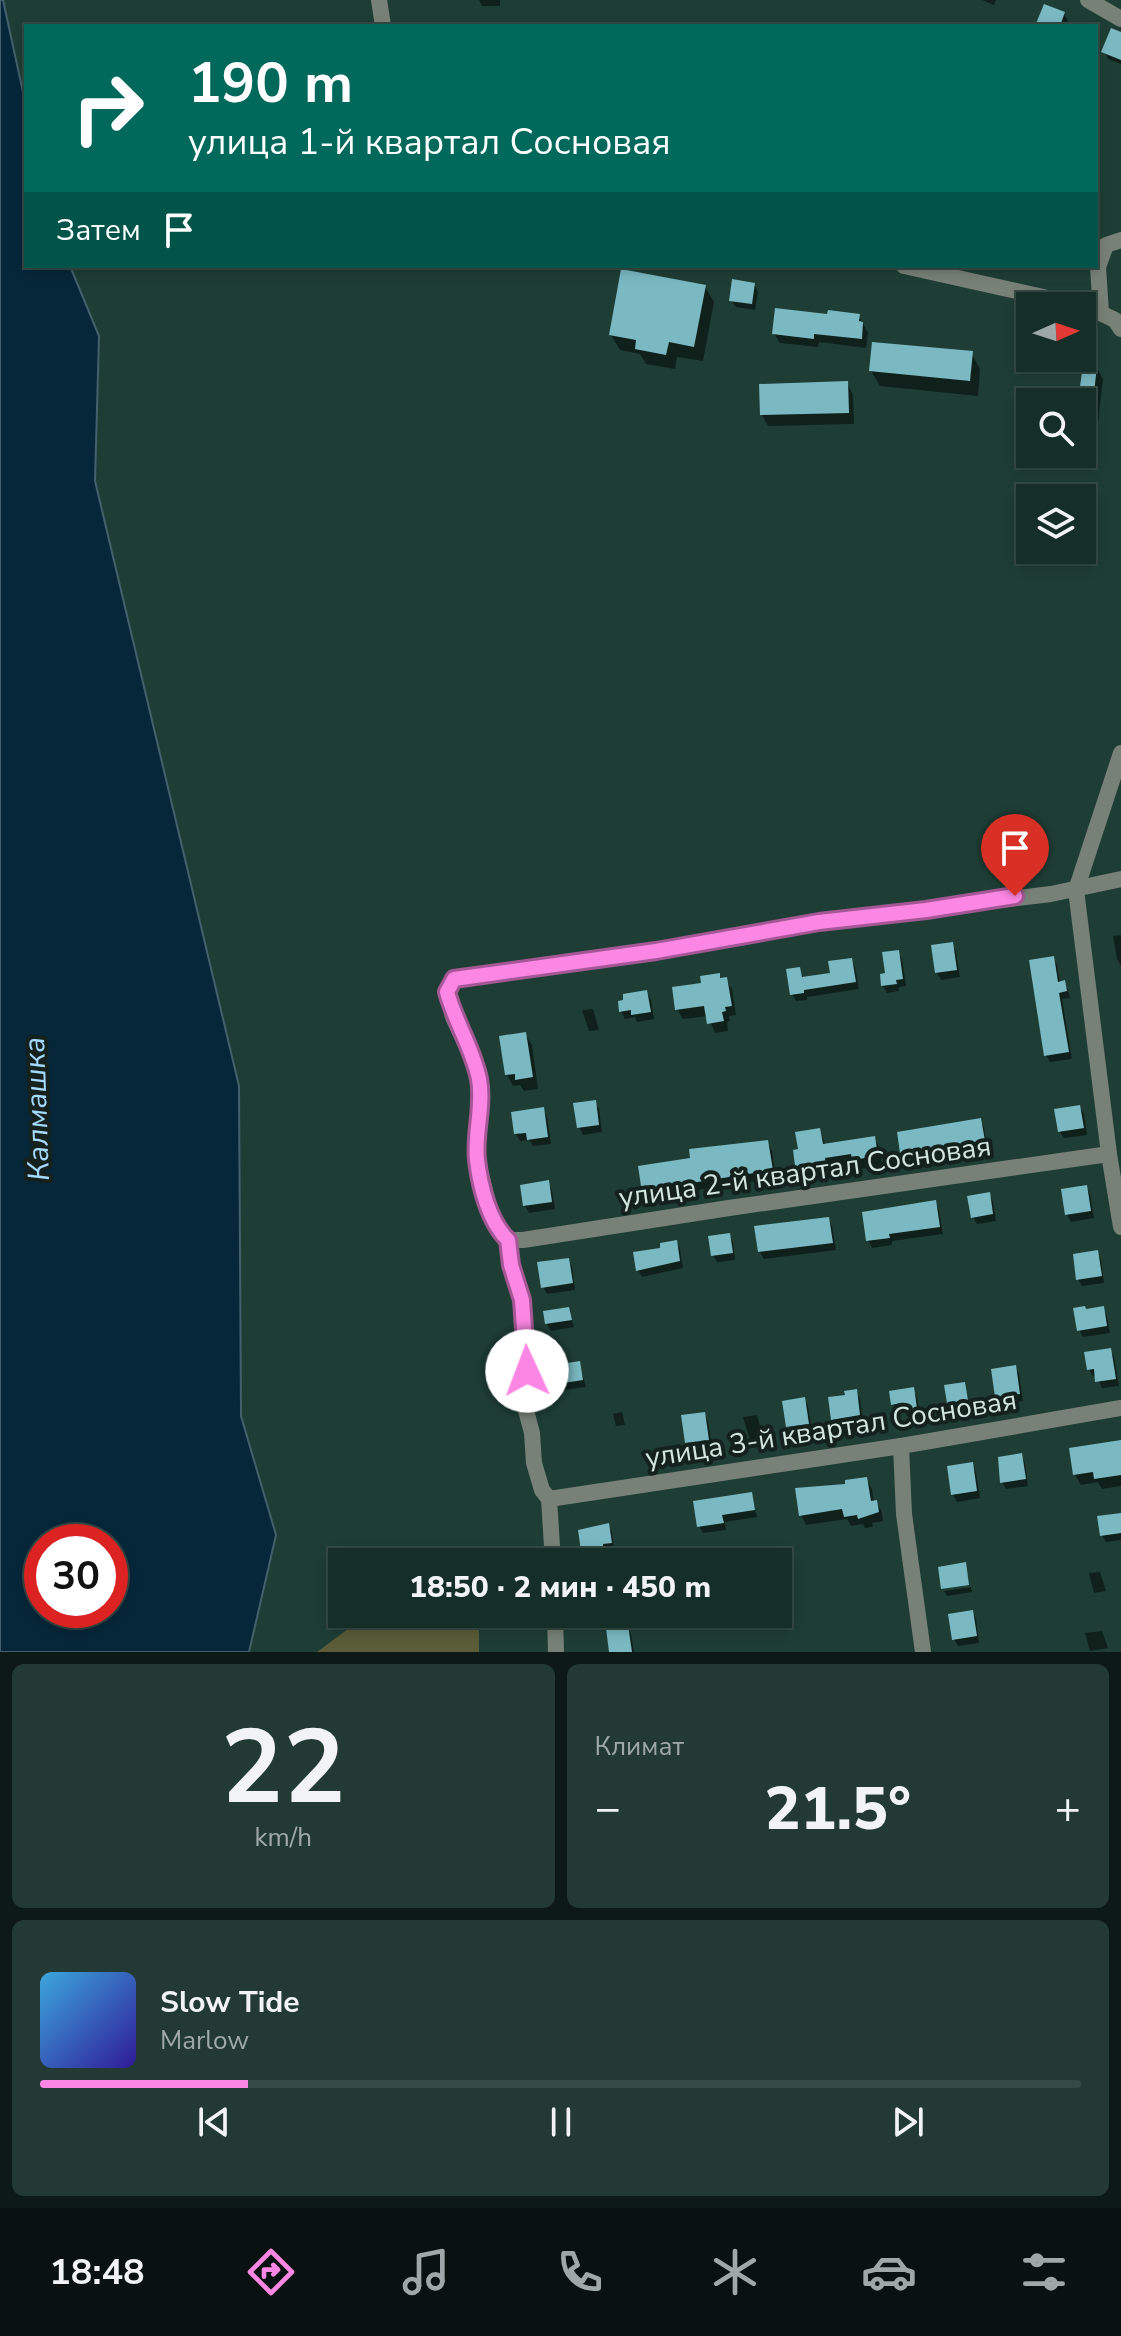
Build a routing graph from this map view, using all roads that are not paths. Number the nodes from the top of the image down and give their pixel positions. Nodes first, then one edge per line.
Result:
1 (379, 0) edge
2 (1088, 0) edge
3 (1121, 19) edge
4 (383, 24) edge
5 (1121, 240) edge
6 (913, 268) edge
7 (1104, 311) edge
8 (1121, 329) edge
9 (1121, 753) edge
10 (1121, 879) edge
11 (1076, 890) junction
12 (1109, 1154) junction
13 (1121, 1227) edge
14 (508, 1240) junction
15 (1121, 1408) edge
16 (901, 1446) junction
17 (549, 1499) junction
18 (552, 1548) edge
19 (555, 1628) edge
20 (556, 1652) edge
21 (923, 1652) edge

1 - 4 street
2 - 3 street
5 - 7 street
6 - 7 street
7 - 8 street
9 - 11 street
10 - 11 street
11 - 12 street
11 - 14 street
12 - 13 street
12 - 14 street, улица 2-й квартал Сосновая
14 - 17 street
15 - 16 street, улица 3-й квартал Сосновая
16 - 17 street, улица 3-й квартал Сосновая
16 - 21 street
17 - 18 street
19 - 20 street

